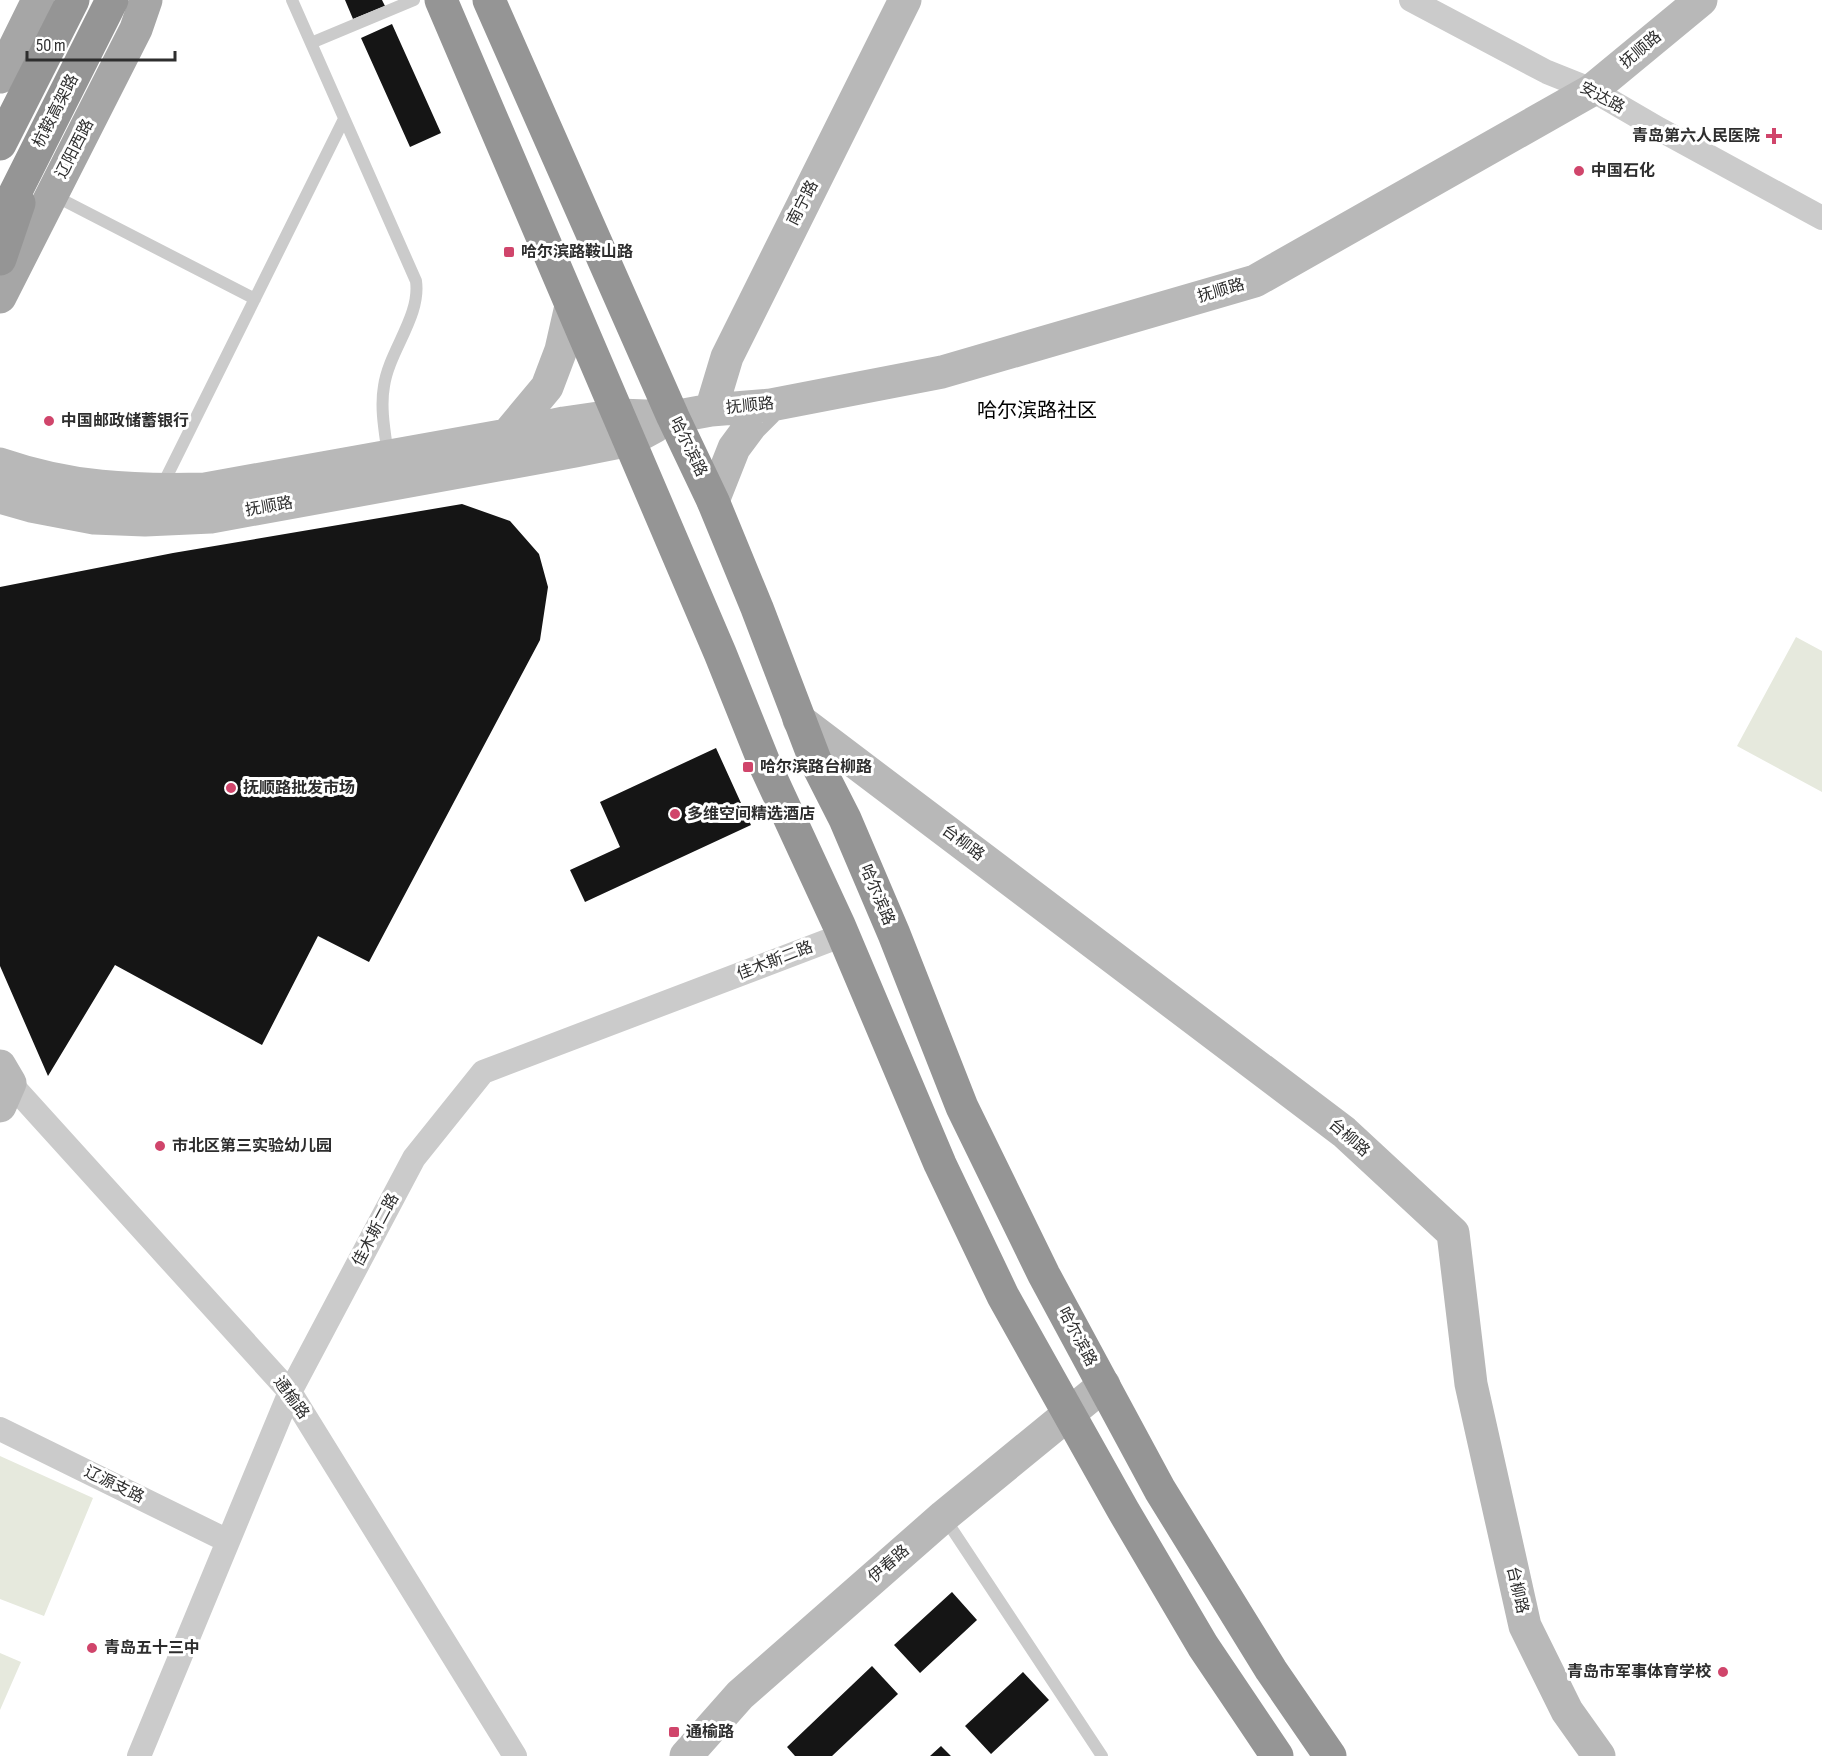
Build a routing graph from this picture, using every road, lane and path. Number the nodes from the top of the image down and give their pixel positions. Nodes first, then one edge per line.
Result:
1 (38, 0) edge
2 (73, 0) edge
3 (112, 0) edge
4 (146, 0) edge
5 (292, 0) edge
6 (414, 0) edge
7 (441, 0) edge
8 (489, 0) edge
9 (905, 0) edge
10 (1411, 0) edge
11 (1701, 0) edge
12 (311, 43) junction
13 (0, 76) edge
14 (1592, 90) junction
15 (344, 119) junction
16 (3, 137) edge
17 (40, 142) junction
18 (52, 194) junction
19 (1822, 218) edge
20 (0, 223) edge
21 (0, 260) edge
22 (0, 297) edge
23 (255, 299) junction
24 (571, 306) junction
25 (771, 405) junction
26 (711, 410) junction
27 (673, 417) junction
28 (624, 427) junction
29 (507, 435) junction
30 (388, 456) junction
31 (0, 464) edge
32 (0, 497) edge
33 (713, 501) junction
34 (152, 505) junction
35 (799, 720) junction
36 (843, 935) junction
37 (3, 1085) edge
38 (1104, 1385) junction
39 (290, 1392) junction
40 (1069, 1414) junction
41 (0, 1429) edge
42 (944, 1516) junction
43 (228, 1541) junction
44 (139, 1756) edge
45 (516, 1756) edge
46 (686, 1756) edge
47 (1102, 1756) edge
48 (1276, 1756) edge
49 (1330, 1756) edge
50 (1599, 1756) edge

1 - 13 main road
2 - 16 highway
3 - 17 highway, 杭鞍高架路
4 - 18 main road, 辽阳西路
5 - 12 lane
6 - 12 lane
7 - 24 highway
8 - 27 highway, 哈尔滨路
9 - 26 main road, 南宁路
10 - 14 street, 安达路
11 - 14 main road, 抚顺路
12 - 15 lane
14 - 19 street, 安达路
14 - 25 main road, 抚顺路
15 - 23 lane
15 - 30 lane
17 - 20 highway, 杭鞍高架路
17 - 21 highway
18 - 22 main road, 辽阳西路
18 - 23 lane
23 - 34 lane
24 - 28 highway
24 - 29 main road
25 - 26 main road, 抚顺路
25 - 33 main road
26 - 27 main road, 抚顺路
27 - 28 main road, 抚顺路
27 - 33 highway, 哈尔滨路
28 - 29 main road, 抚顺路
28 - 34 main road, 抚顺路
28 - 36 highway
29 - 30 main road, 抚顺路
30 - 34 main road, 抚顺路
31 - 34 main road, 抚顺路
32 - 34 main road, 抚顺路
33 - 35 highway, 哈尔滨路
35 - 38 highway, 哈尔滨路
35 - 50 main road, 台柳路
36 - 39 street, 佳木斯二路
36 - 40 highway
37 - 39 street, 通榆路
38 - 40 main road, 伊春路
38 - 49 highway, 哈尔滨路
39 - 43 street, 佳木斯二路
39 - 45 street, 通榆路
40 - 42 main road, 伊春路
40 - 48 highway
41 - 43 street, 辽源支路
42 - 46 main road, 伊春路
42 - 47 lane
43 - 44 street, 佳木斯二路

